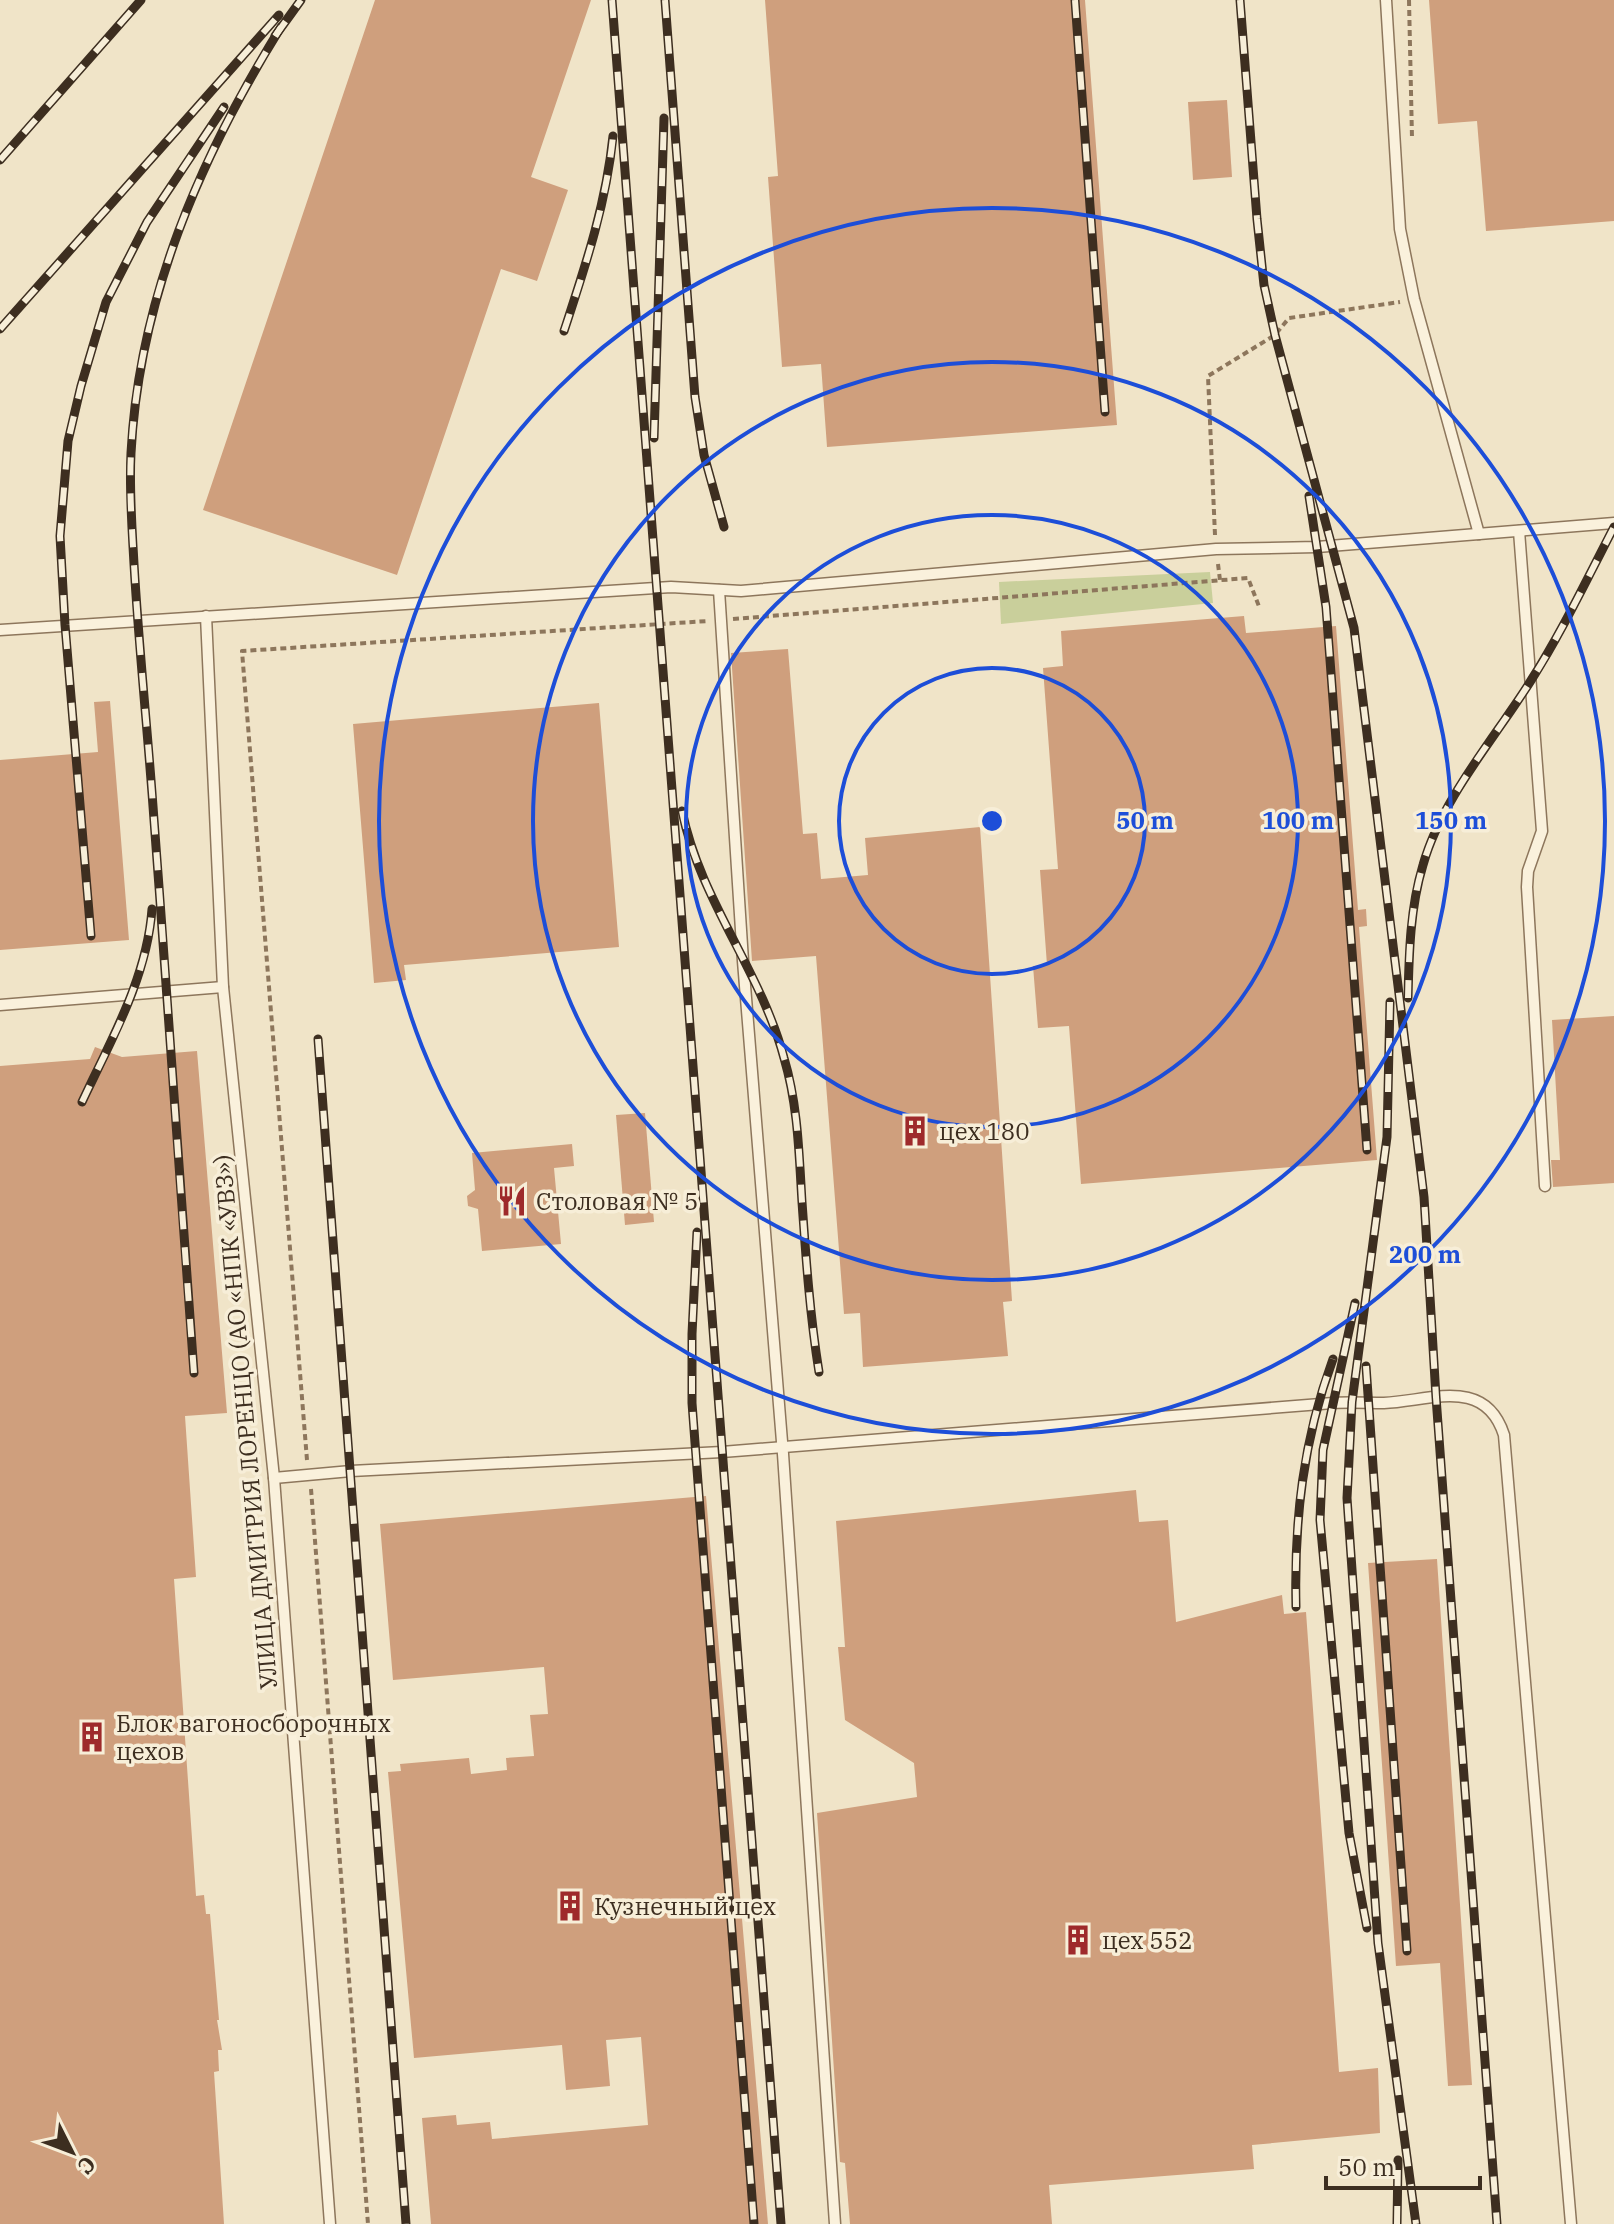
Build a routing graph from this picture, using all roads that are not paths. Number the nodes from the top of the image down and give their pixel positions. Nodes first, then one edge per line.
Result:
1 (1386, 0) edge
2 (1614, 523) edge
3 (1519, 531) junction
4 (1479, 534) junction
5 (719, 590) junction
6 (206, 616) junction
7 (0, 630) edge
8 (223, 987) junction
9 (0, 1005) edge
10 (1545, 1186) dead end
11 (782, 1446) junction
12 (274, 1478) junction
13 (330, 2224) edge
14 (835, 2224) edge
15 (1571, 2224) edge

1 - 4 lane
2 - 3 lane
3 - 4 lane
3 - 10 lane
4 - 5 lane
5 - 6 lane
5 - 11 lane
6 - 7 lane
6 - 8 lane, УЛИЦА ДМИТРИЯ ЛОРЕНЦО (АО «НПК «УВЗ»)
8 - 9 lane
8 - 12 lane, УЛИЦА ДМИТРИЯ ЛОРЕНЦО (АО «НПК «УВЗ»)
11 - 12 lane
11 - 14 lane
11 - 15 lane
12 - 13 lane, УЛИЦА ДМИТРИЯ ЛОРЕНЦО (АО «НПК «УВЗ»)

